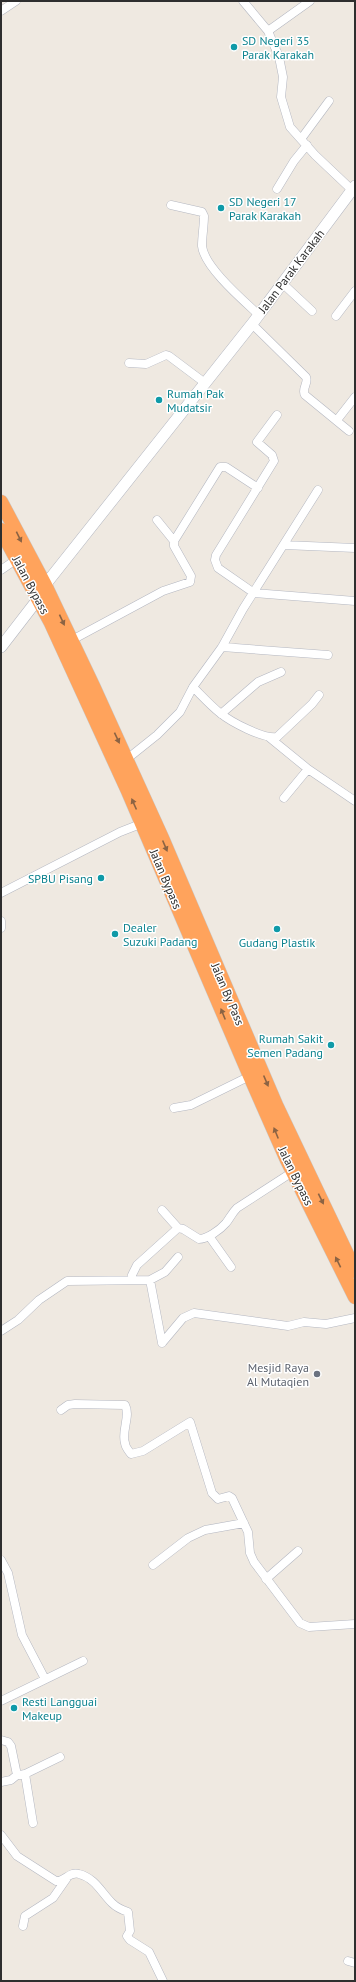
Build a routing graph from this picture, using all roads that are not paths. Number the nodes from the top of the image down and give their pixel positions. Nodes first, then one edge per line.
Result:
1 (16, 1) edge
2 (243, 1) edge
3 (310, 1) edge
4 (1, 11) edge
5 (268, 31) junction
6 (329, 101) dead end
7 (300, 139) junction
8 (307, 146) junction
9 (354, 188) edge
10 (277, 189) dead end
11 (171, 205) dead end
12 (282, 283) junction
13 (355, 291) edge
14 (312, 311) dead end
15 (258, 315) junction
16 (336, 316) dead end
17 (252, 324) junction
18 (129, 363) dead end
19 (205, 383) junction
20 (355, 397) edge
21 (277, 415) dead end
22 (337, 420) junction
23 (348, 431) dead end
24 (258, 488) junction
25 (318, 490) dead end
26 (1, 502) edge
27 (157, 520) dead end
28 (1, 530) edge
29 (174, 541) junction
30 (284, 544) junction
31 (355, 548) edge
32 (17, 559) junction
33 (1, 570) edge
34 (45, 585) junction
35 (254, 592) junction
36 (38, 599) junction
37 (355, 601) edge
38 (72, 640) junction
39 (1, 647) edge
40 (222, 647) junction
41 (328, 655) dead end
42 (281, 672) dead end
43 (193, 687) junction
44 (319, 695) dead end
45 (221, 714) junction
46 (270, 738) junction
47 (127, 759) junction
48 (308, 769) junction
49 (284, 798) dead end
50 (355, 801) edge
51 (143, 824) junction
52 (1, 893) edge
53 (1, 921) edge
54 (1, 928) edge
55 (251, 1067) junction
56 (174, 1108) dead end
57 (294, 1171) junction
58 (162, 1210) dead end
59 (178, 1228) junction
60 (209, 1236) junction
61 (178, 1257) dead end
62 (231, 1267) dead end
63 (355, 1271) edge
64 (132, 1275) dead end
65 (150, 1280) junction
66 (355, 1297) edge
67 (355, 1318) edge
68 (1, 1331) edge
69 (61, 1410) dead end
70 (244, 1523) junction
71 (298, 1551) dead end
72 (1, 1560) edge
73 (153, 1565) dead end
74 (266, 1579) junction
75 (355, 1624) edge
76 (83, 1661) dead end
77 (44, 1679) junction
78 (1, 1701) edge
79 (1, 1740) edge
80 (60, 1757) dead end
81 (21, 1774) junction
82 (1, 1782) edge
83 (32, 1823) dead end
84 (1, 1835) edge
85 (68, 1877) junction
86 (23, 1926) dead end
87 (163, 1981) edge

1 - 4 street
2 - 5 street
3 - 5 street
5 - 7 street
6 - 7 street
7 - 8 street
8 - 9 street
8 - 10 street
9 - 12 street, Jalan Parak Karakah
11 - 15 street
12 - 14 street
12 - 15 street, Jalan Parak Karakah
13 - 16 street
15 - 17 street, Jalan Parak Karakah
17 - 19 street, Jalan Parak Karakah
17 - 22 street
18 - 19 street
19 - 34 street, Jalan Parak Karakah
20 - 22 street
21 - 24 street
22 - 23 street
24 - 29 street
24 - 35 street
25 - 30 street
26 -> 34 highway, Jalan Bypass
27 - 29 street
28 - 32 highway, Jalan Bypass
29 - 38 street
30 - 31 street
30 - 35 street
32 - 33 street
32 - 36 highway, Jalan Bypass
34 - 36 street, Jalan Parak Karakah
34 -> 38 highway, Jalan Bypass
35 - 37 street
35 - 40 street
36 - 39 street, Jalan Parak Karakah
51 -> 36 highway, Jalan Bypass
38 -> 47 highway, Jalan Bypass
40 - 41 street
40 - 43 street
42 - 45 street
43 - 45 street
43 - 47 street
44 - 46 street
45 - 46 street
46 - 48 street
47 -> 55 highway, Jalan By Pass
48 - 49 street
48 - 50 street
51 - 52 street
55 -> 51 highway, Jalan Bypass
53 - 54 street
55 - 56 street
57 -> 55 highway, Jalan Bypass
55 -> 63 highway, Jalan By Pass
57 - 60 street
66 -> 57 highway, Jalan Bypass
58 - 59 street
59 - 60 street
59 - 64 street
60 - 62 street
61 - 65 street
65 - 67 street
65 - 68 street
69 - 70 street
70 - 73 street
70 - 74 street
71 - 74 street
72 - 77 street
74 - 75 street
76 - 77 street
77 - 78 street
79 - 81 street
80 - 81 street
81 - 82 street
81 - 83 street
84 - 85 street
85 - 86 street
85 - 87 street

